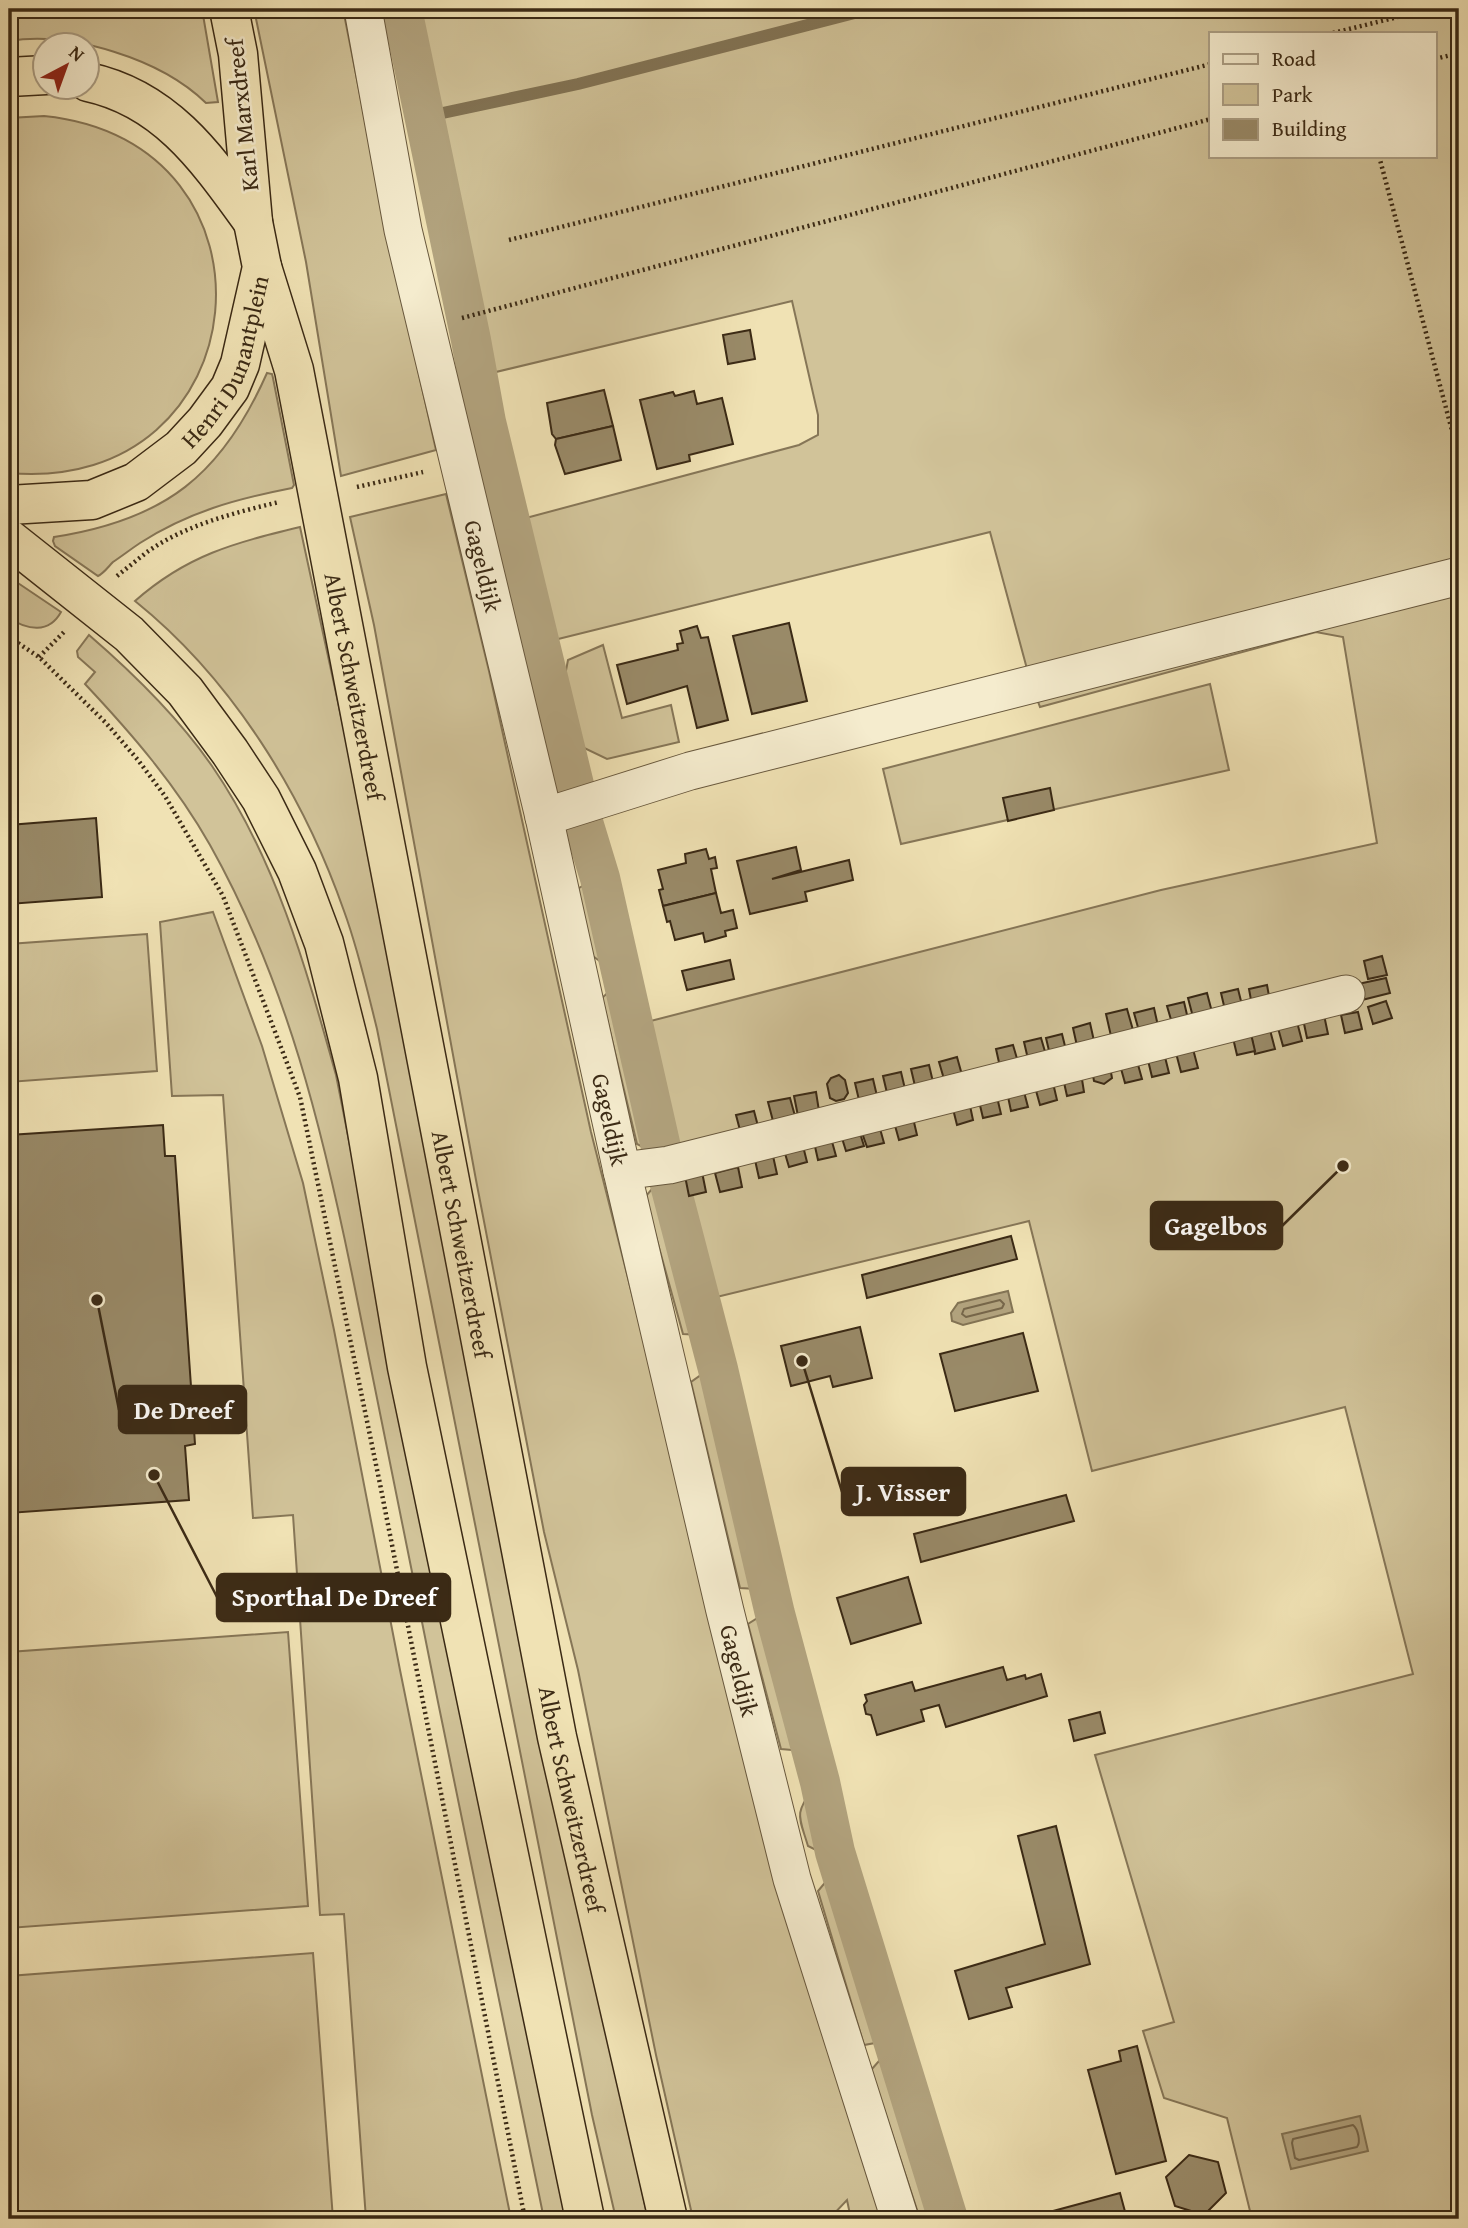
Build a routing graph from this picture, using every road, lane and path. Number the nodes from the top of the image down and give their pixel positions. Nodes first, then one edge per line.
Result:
1 (229, 9) edge
2 (363, 9) edge
3 (1430, 9) edge
4 (1337, 32) edge
5 (1459, 53) edge
6 (1436, 60) edge
7 (1209, 65) edge
8 (32, 76) edge
9 (9, 77) edge
10 (102, 85) edge
11 (1209, 119) edge
12 (1380, 158) edge
13 (253, 222) junction
14 (509, 240) dead end
15 (262, 267) junction
16 (427, 327) junction
17 (1459, 457) edge
18 (459, 464) junction
19 (317, 495) junction
20 (9, 505) edge
21 (9, 539) edge
22 (1459, 576) edge
23 (92, 603) junction
24 (9, 637) edge
25 (39, 657) junction
26 (544, 817) junction
27 (1346, 994) dead end
28 (622, 1171) junction
29 (525, 2219) edge
30 (585, 2219) edge
31 (668, 2219) edge
32 (900, 2219) edge

1 - 13 highway, Karl Marxdreef
2 - 16 street, Gageldijk
3 - 4 path
5 - 6 path
7 - 14 path
8 - 9 highway
10 - 13 highway, Henri Dunantplein
11 - 16 path
12 - 17 path
13 - 15 highway, Henri Dunantplein
15 - 19 highway, Albert Schweitzerdreef
15 - 20 highway, Henri Dunantplein
16 - 18 street, Gageldijk
18 - 19 path
18 - 26 street, Gageldijk
19 - 23 path
19 - 31 highway, Albert Schweitzerdreef
21 - 23 highway
22 - 26 street
23 - 25 path
23 - 30 highway
24 - 25 path
25 - 29 path
26 - 28 street, Gageldijk
27 - 28 street
28 - 32 street, Gageldijk

